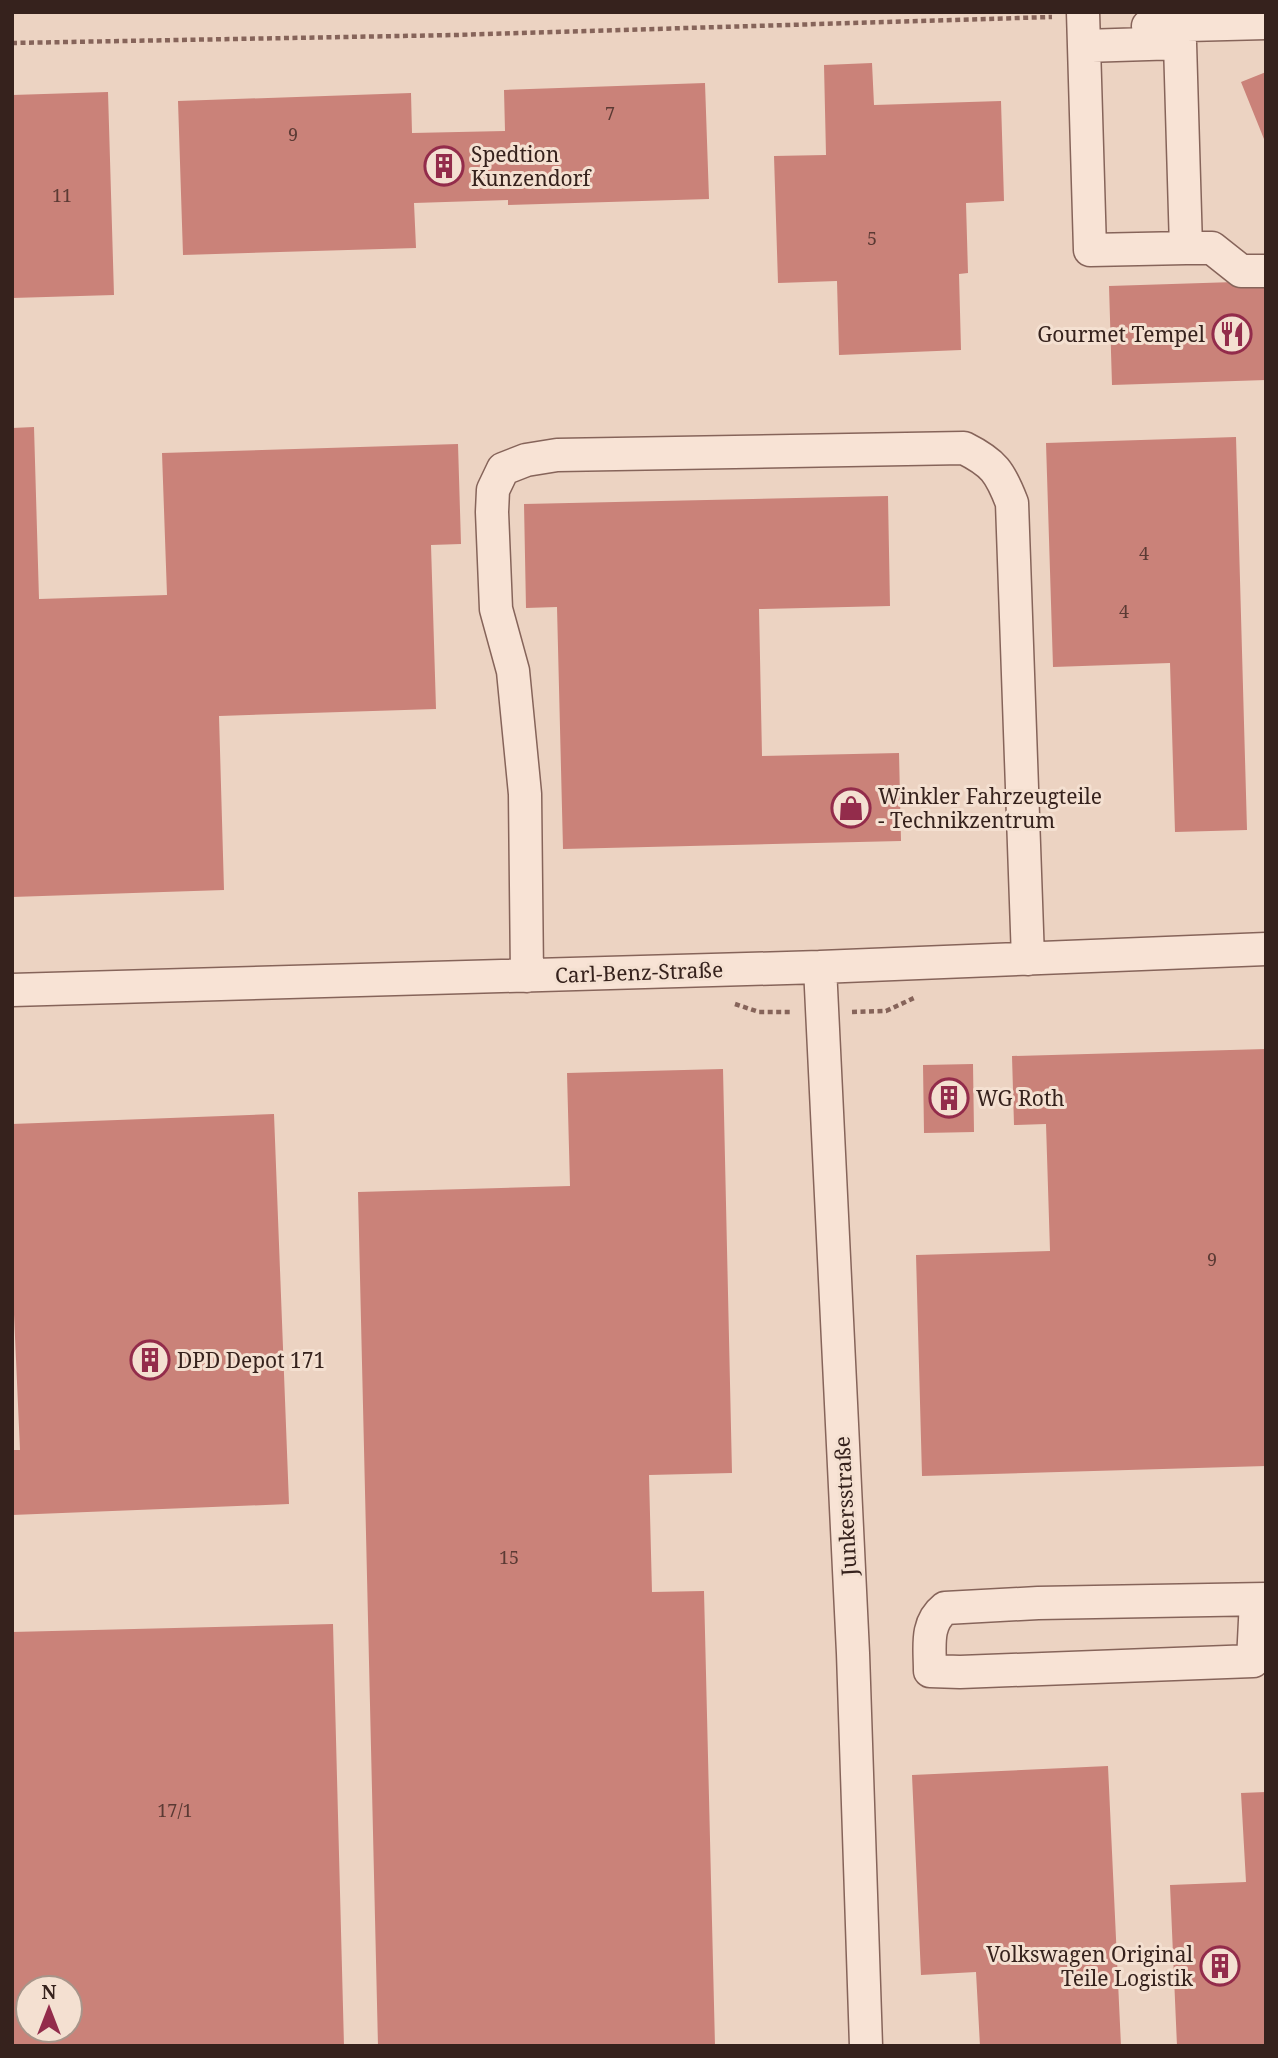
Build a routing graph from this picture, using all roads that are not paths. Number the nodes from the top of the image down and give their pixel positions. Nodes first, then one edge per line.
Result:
1 (1266, 23) edge
2 (1083, 25) edge
3 (1199, 248) junction
4 (1266, 258) edge
5 (1266, 271) edge
6 (1266, 949) edge
7 (1028, 958) junction
8 (820, 967) junction
9 (527, 976) junction
10 (12, 990) edge
11 (1261, 1600) edge
12 (866, 2046) edge

1 - 2 street
2 - 3 street
2 - 3 street
3 - 4 street
3 - 5 street
6 - 7 street, Carl-Benz-Straße
7 - 8 street, Carl-Benz-Straße
7 - 9 street
8 - 9 street, Carl-Benz-Straße
8 - 12 street, Junkersstraße
9 - 10 street, Carl-Benz-Straße
11 - 11 street

